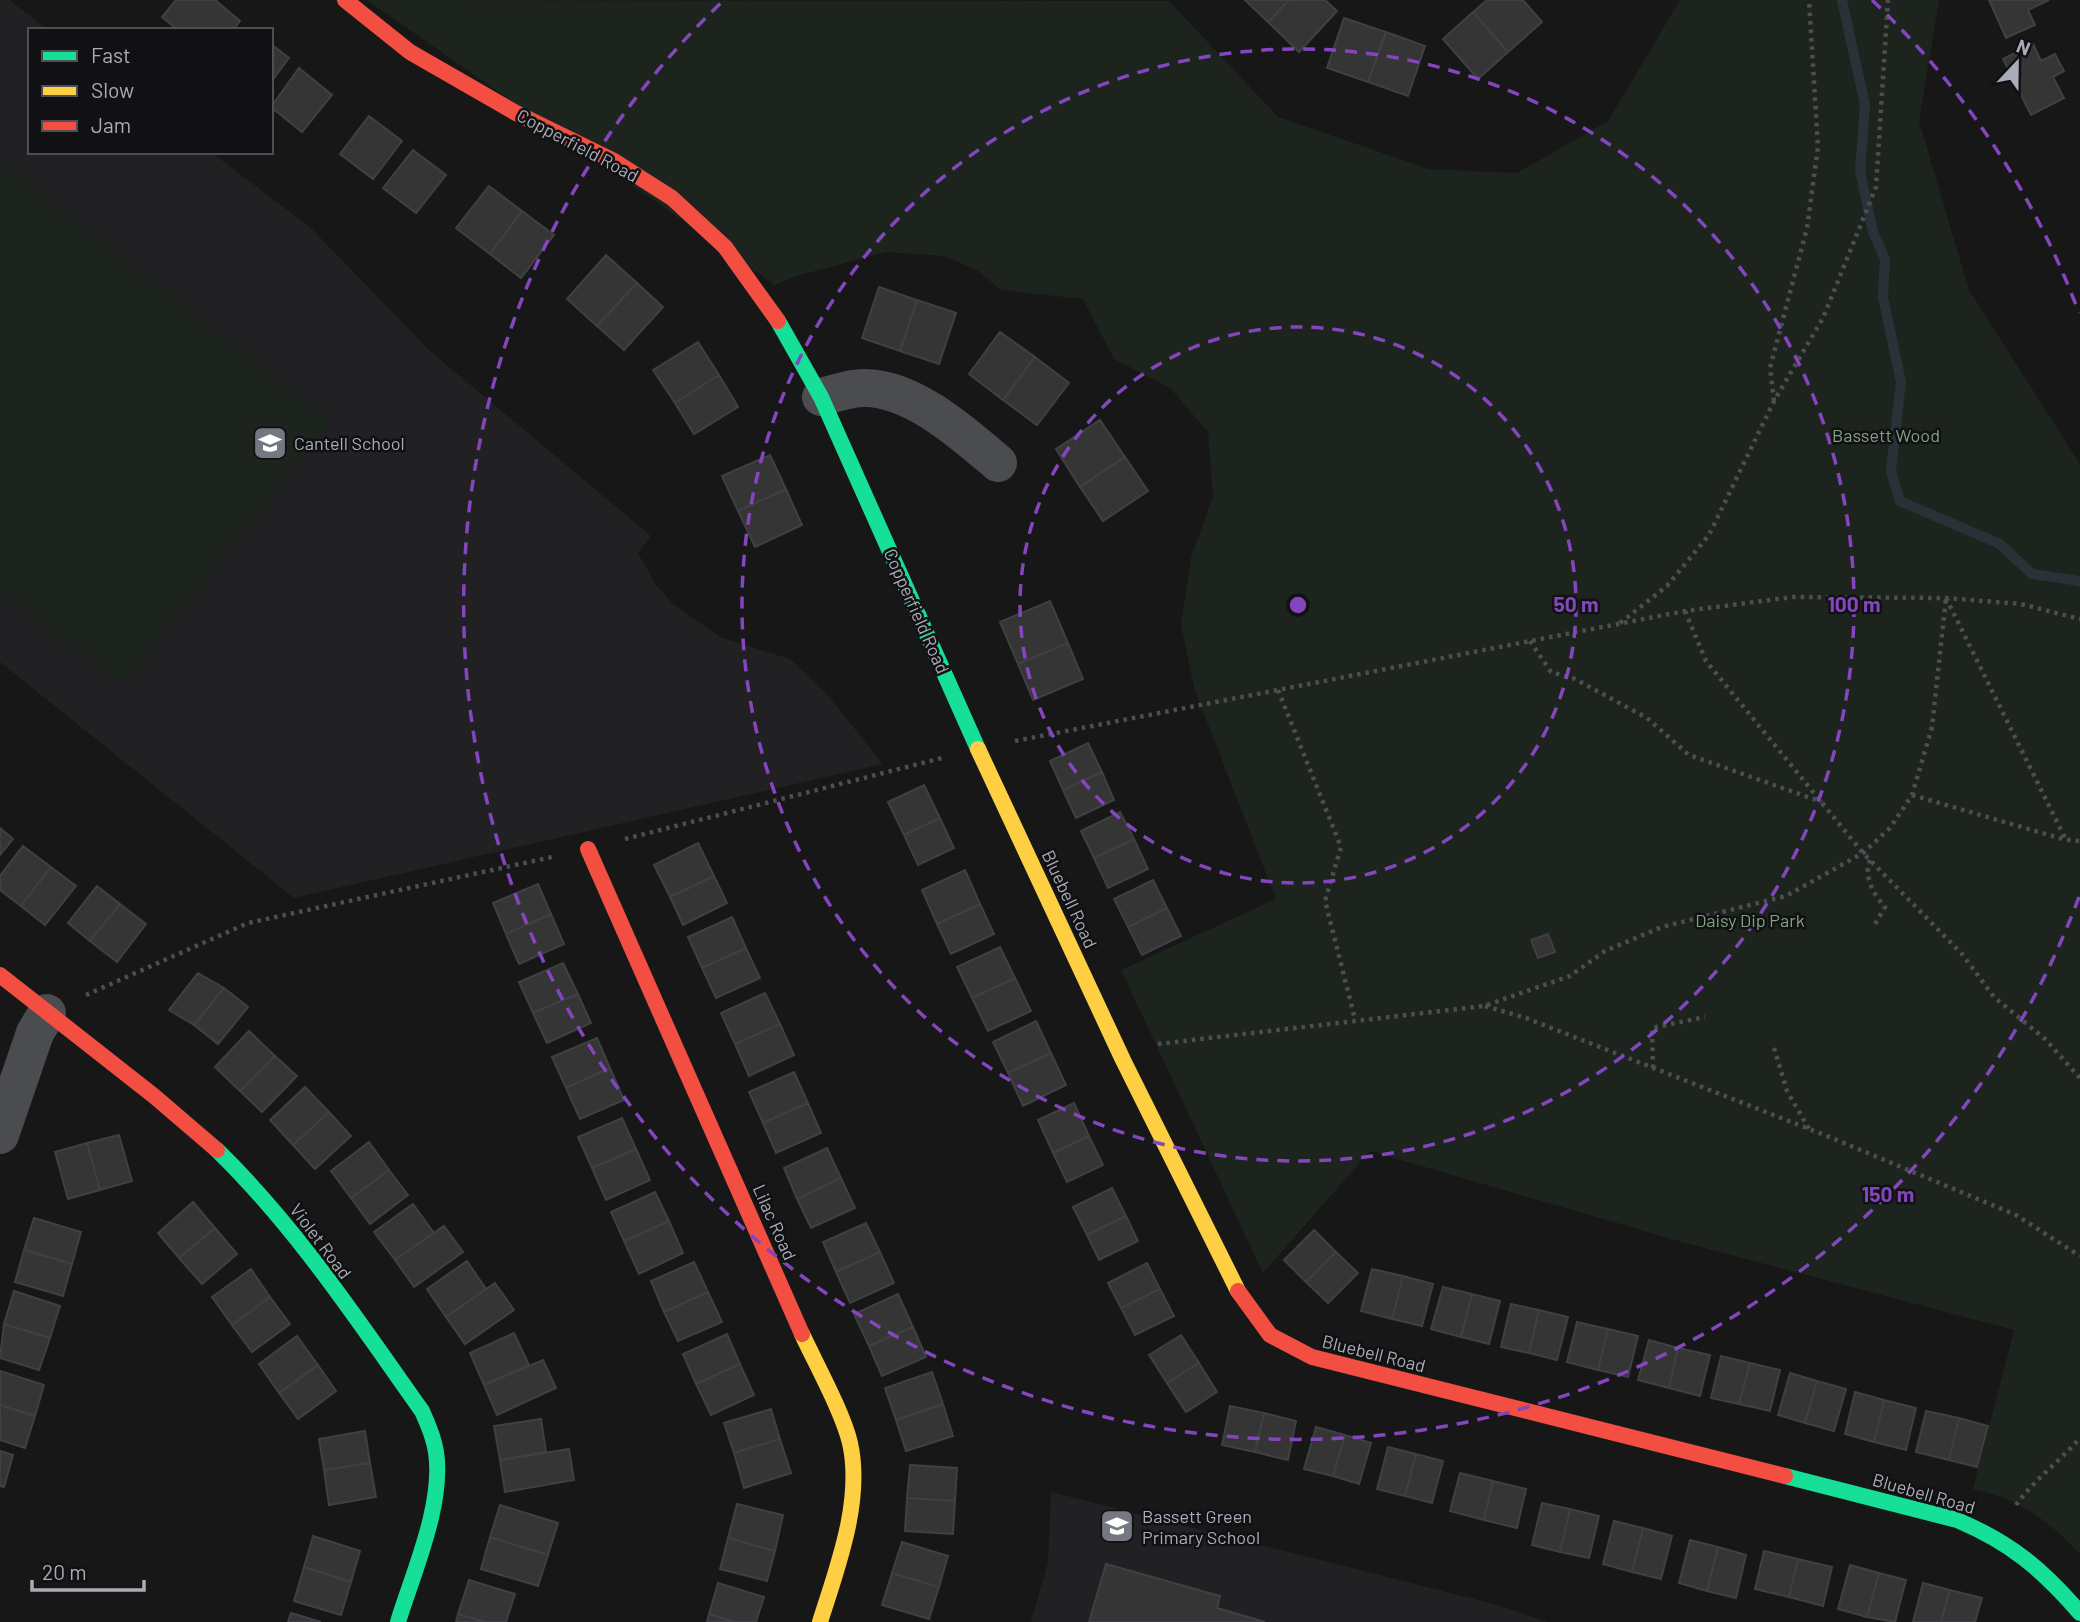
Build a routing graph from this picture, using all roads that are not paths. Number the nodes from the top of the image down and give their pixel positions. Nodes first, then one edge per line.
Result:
1 (345, 0) edge
2 (821, 397) junction
3 (998, 463) dead end
4 (978, 749) joint
5 (589, 849) road end
6 (0, 975) edge
7 (47, 1013) junction
8 (0, 1135) edge
9 (2080, 1613) edge
10 (398, 1622) edge
11 (820, 1622) edge

1 - 2 street, Copperfield Road
2 - 3 street
2 - 4 street, Copperfield Road
4 - 9 street, Bluebell Road
5 - 11 street, Lilac Road
6 - 7 street, Violet Road
7 - 8 street
7 - 10 street, Violet Road

